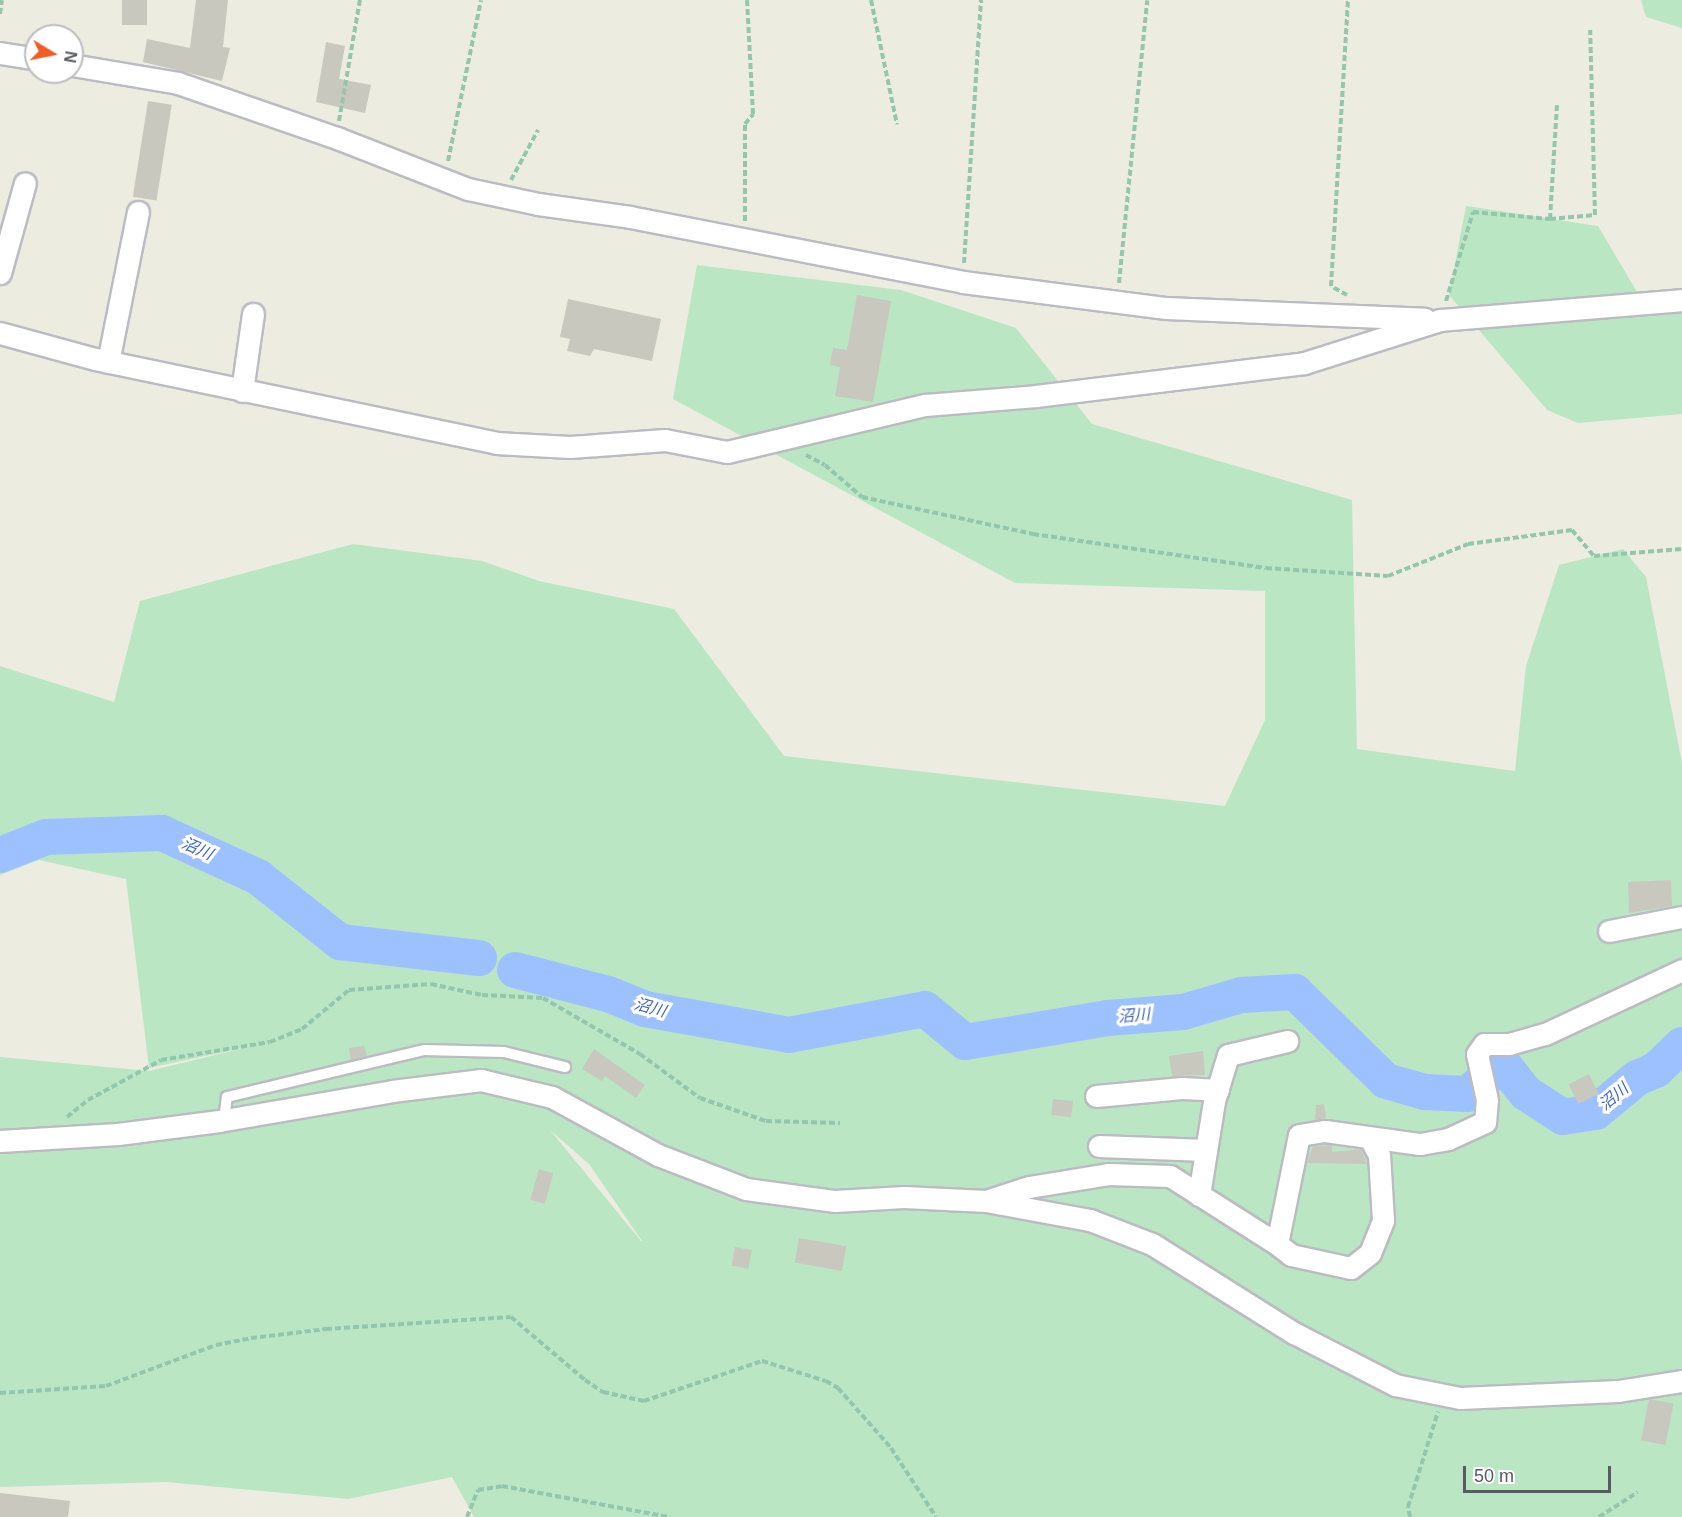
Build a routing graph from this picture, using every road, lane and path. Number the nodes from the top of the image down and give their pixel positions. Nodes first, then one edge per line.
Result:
1 (2, 0) edge
2 (360, 0) edge
3 (481, 0) edge
4 (747, 0) edge
5 (871, 0) edge
6 (981, 0) edge
7 (1147, 0) edge
8 (1348, 0) edge
9 (0, 14) edge
10 (1590, 30) dead end
11 (0, 53) edge
12 (24, 57) edge
13 (84, 67) edge
14 (1557, 105) dead end
15 (897, 124) dead end
16 (538, 130) dead end
17 (337, 138) junction
18 (444, 181) junction
19 (25, 183) dead end
20 (502, 196) junction
21 (138, 212) dead end
22 (1550, 219) junction
23 (745, 238) junction
24 (0, 273) edge
25 (963, 282) junction
26 (1682, 300) edge
27 (1118, 302) junction
28 (253, 314) dead end
29 (1376, 317) junction
30 (1440, 320) junction
31 (0, 333) edge
32 (108, 362) junction
33 (242, 391) junction
34 (779, 440) junction
35 (1682, 549) edge
36 (1682, 917) edge
37 (1610, 931) dead end
38 (1682, 970) edge
39 (1287, 1041) dead end
40 (565, 1067) dead end
41 (1218, 1090) junction
42 (1096, 1096) dead end
43 (224, 1120) junction
44 (1371, 1140) junction
45 (0, 1141) edge
46 (1099, 1146) dead end
47 (1206, 1150) junction
48 (1199, 1195) junction
49 (986, 1201) junction
50 (1276, 1244) junction
51 (1682, 1381) edge
52 (0, 1393) edge
53 (1443, 1395) junction
54 (1638, 1492) dead end
55 (467, 1517) edge
56 (670, 1517) edge
57 (936, 1517) edge
58 (1410, 1517) edge
59 (1599, 1517) edge

1 - 9 path
2 - 17 path
3 - 18 path
4 - 23 path
5 - 15 path
6 - 25 path
7 - 27 path
8 - 29 path
10 - 22 path
11 - 12 street
13 - 17 street
14 - 22 path
16 - 20 path
17 - 18 street
18 - 20 street
19 - 24 street
20 - 23 street
21 - 32 street
22 - 30 path
23 - 25 street
25 - 27 street
26 - 30 street
27 - 29 street
28 - 33 street
29 - 30 street
30 - 34 street
31 - 32 street
32 - 33 street
33 - 34 street
34 - 35 path
36 - 37 street
38 - 44 street
39 - 41 street
40 - 43 lane
41 - 42 street
41 - 47 street
43 - 45 street
43 - 49 street
44 - 50 street
44 - 50 street
46 - 47 street
47 - 48 street
48 - 49 street
48 - 50 street
49 - 53 street
51 - 53 street
52 - 57 path
53 - 58 path
54 - 59 path
55 - 56 path

